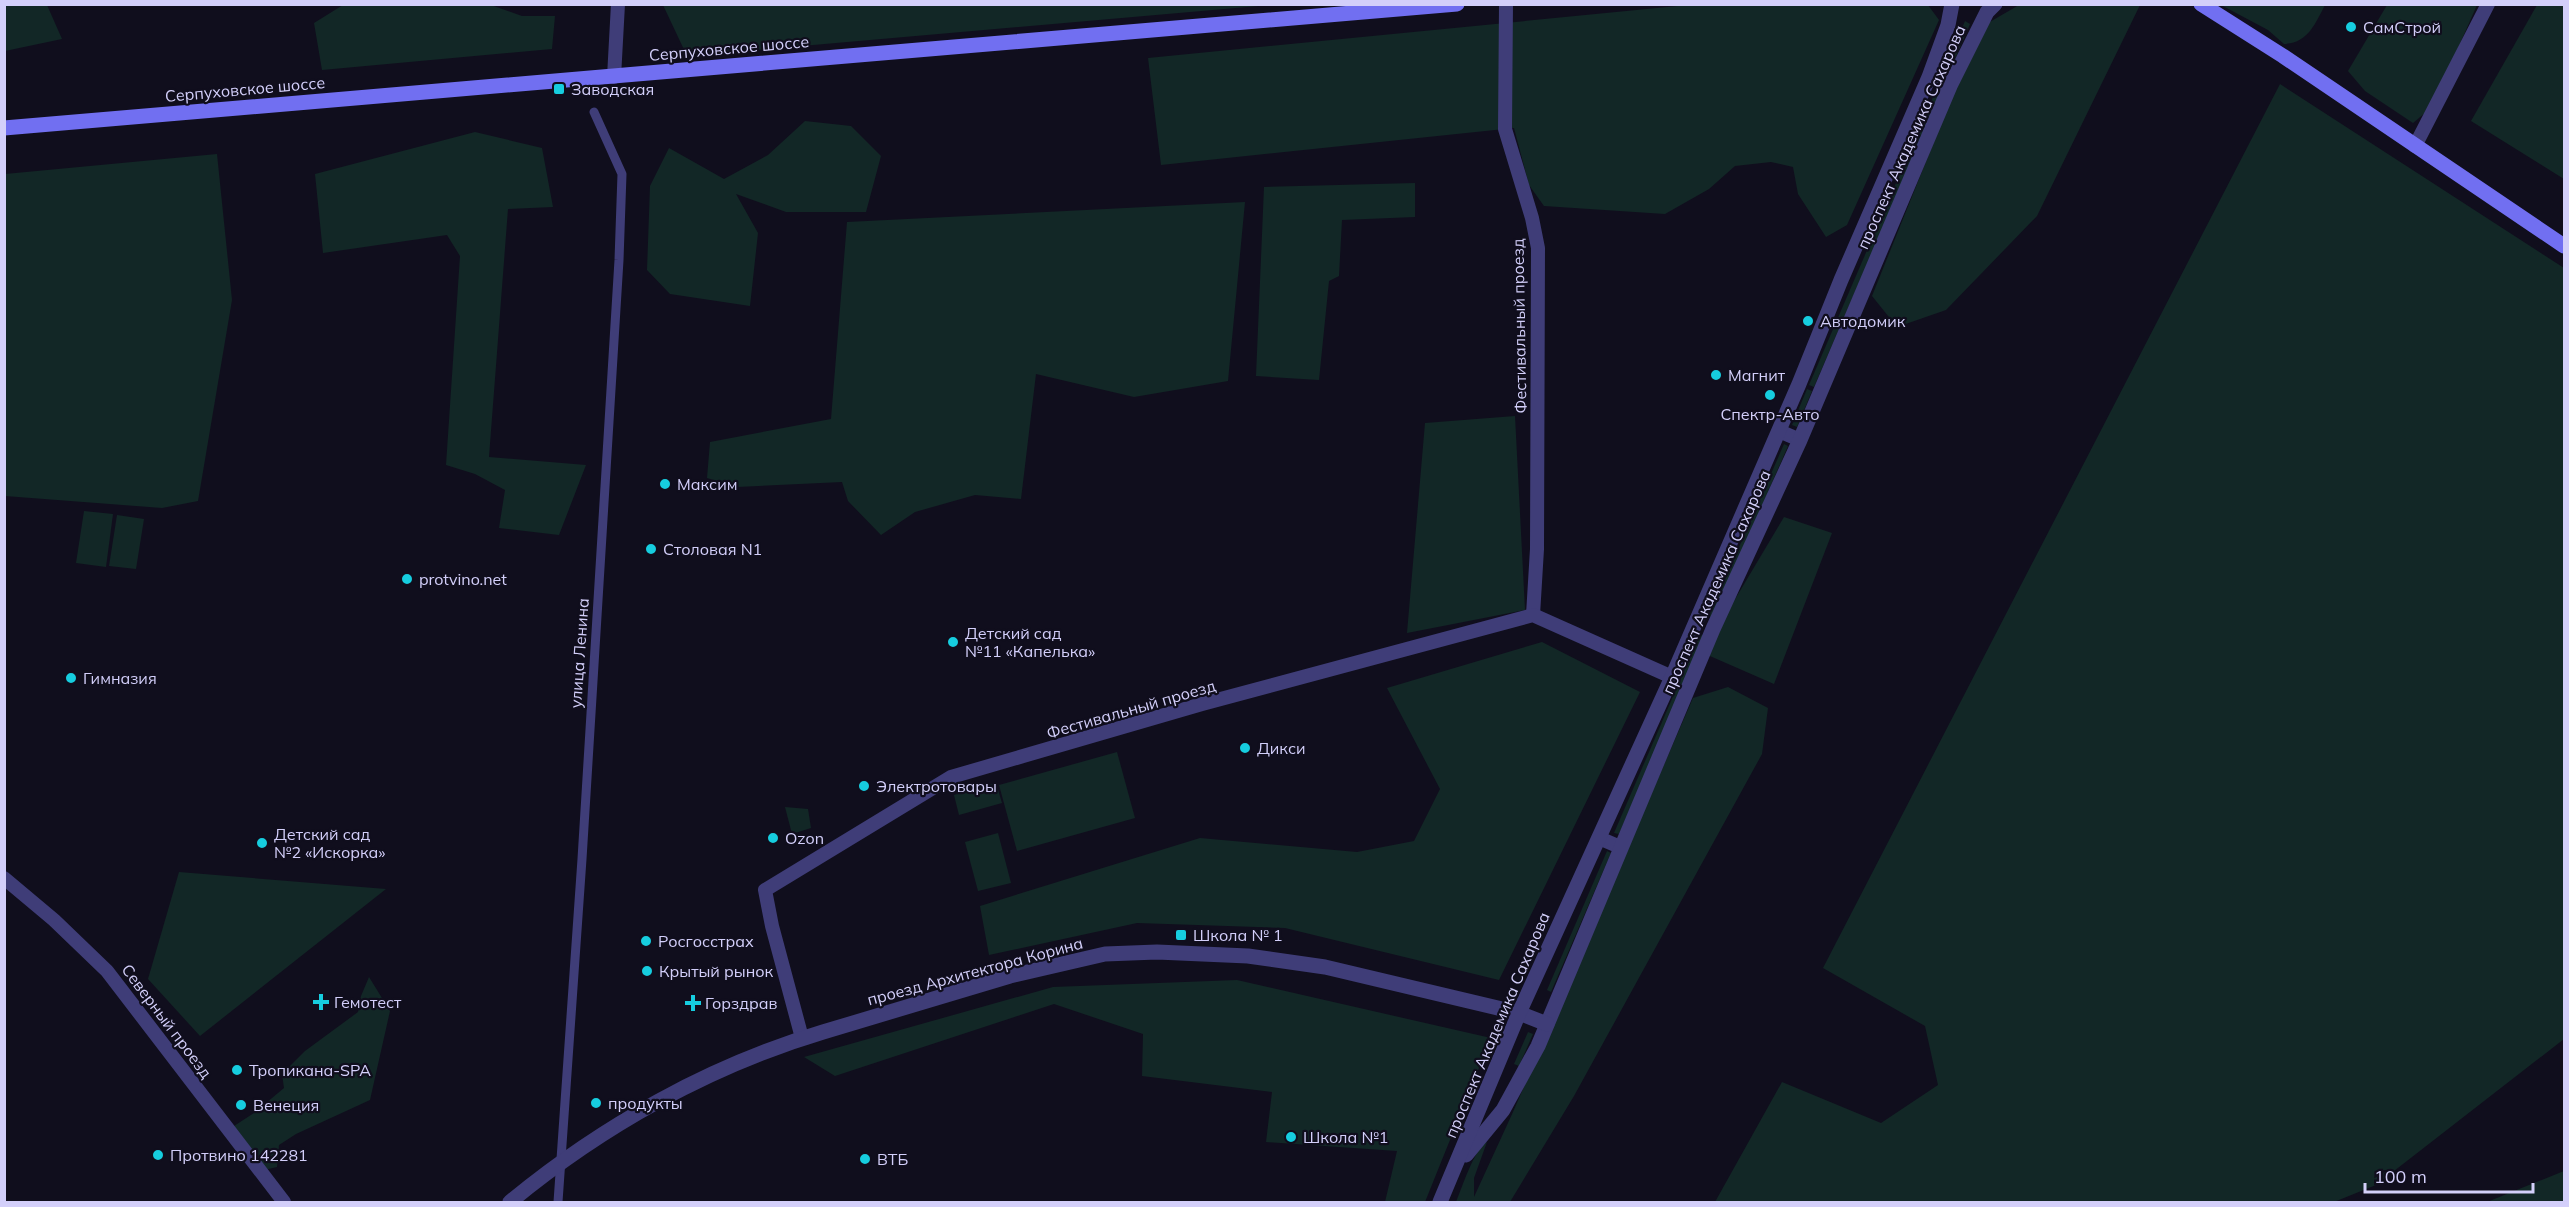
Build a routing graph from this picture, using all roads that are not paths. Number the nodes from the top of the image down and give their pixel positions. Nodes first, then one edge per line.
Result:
1 (618, 4) edge
2 (1457, 4) edge
3 (1506, 4) edge
4 (1952, 4) edge
5 (1995, 4) edge
6 (2201, 4) edge
7 (2488, 4) edge
8 (614, 77) junction
9 (1929, 77) junction
10 (1950, 86) junction
11 (594, 112) dead end
12 (4, 128) edge
13 (2415, 146) junction
14 (2565, 246) edge
15 (1779, 431) junction
16 (1800, 440) junction
17 (1533, 615) junction
18 (1694, 623) junction
19 (1713, 629) junction
20 (1672, 677) junction
21 (1599, 838) junction
22 (1620, 847) junction
23 (4, 878) edge
24 (1519, 1013) junction
25 (1547, 1024) junction
26 (802, 1038) junction
27 (560, 1164) junction
28 (1456, 1167) junction
29 (284, 1203) edge
30 (510, 1203) edge
31 (558, 1203) edge
32 (1440, 1203) edge

1 - 8 street
2 - 8 main road, Серпуховское шоссе
3 - 17 street, Фестивальный проезд
4 - 9 street, проспект Академика Сахарова
5 - 10 street, проспект Академика Сахарова
6 - 13 main road
7 - 13 street
8 - 12 main road, Серпуховское шоссе
9 - 10 street
9 - 15 street, проспект Академика Сахарова
10 - 16 street, проспект Академика Сахарова
11 - 27 street, улица Ленина
13 - 14 main road
15 - 16 street
15 - 18 street, проспект Академика Сахарова
16 - 19 street, проспект Академика Сахарова
17 - 20 street
17 - 26 street, Фестивальный проезд
18 - 19 street
18 - 20 street, проспект Академика Сахарова
19 - 22 street, проспект Академика Сахарова
20 - 21 street, проспект Академика Сахарова
21 - 22 street
21 - 24 street, проспект Академика Сахарова
22 - 25 street, проспект Академика Сахарова
23 - 29 street, Северный проезд
24 - 25 street, проезд Архитектора Корина
24 - 26 street, проезд Архитектора Корина
24 - 28 street, проспект Академика Сахарова
25 - 28 street, проспект Академика Сахарова
26 - 27 street, проезд Архитектора Корина
27 - 30 street, проезд Архитектора Корина
27 - 31 street, улица Ленина
28 - 32 street, проспект Академика Сахарова

